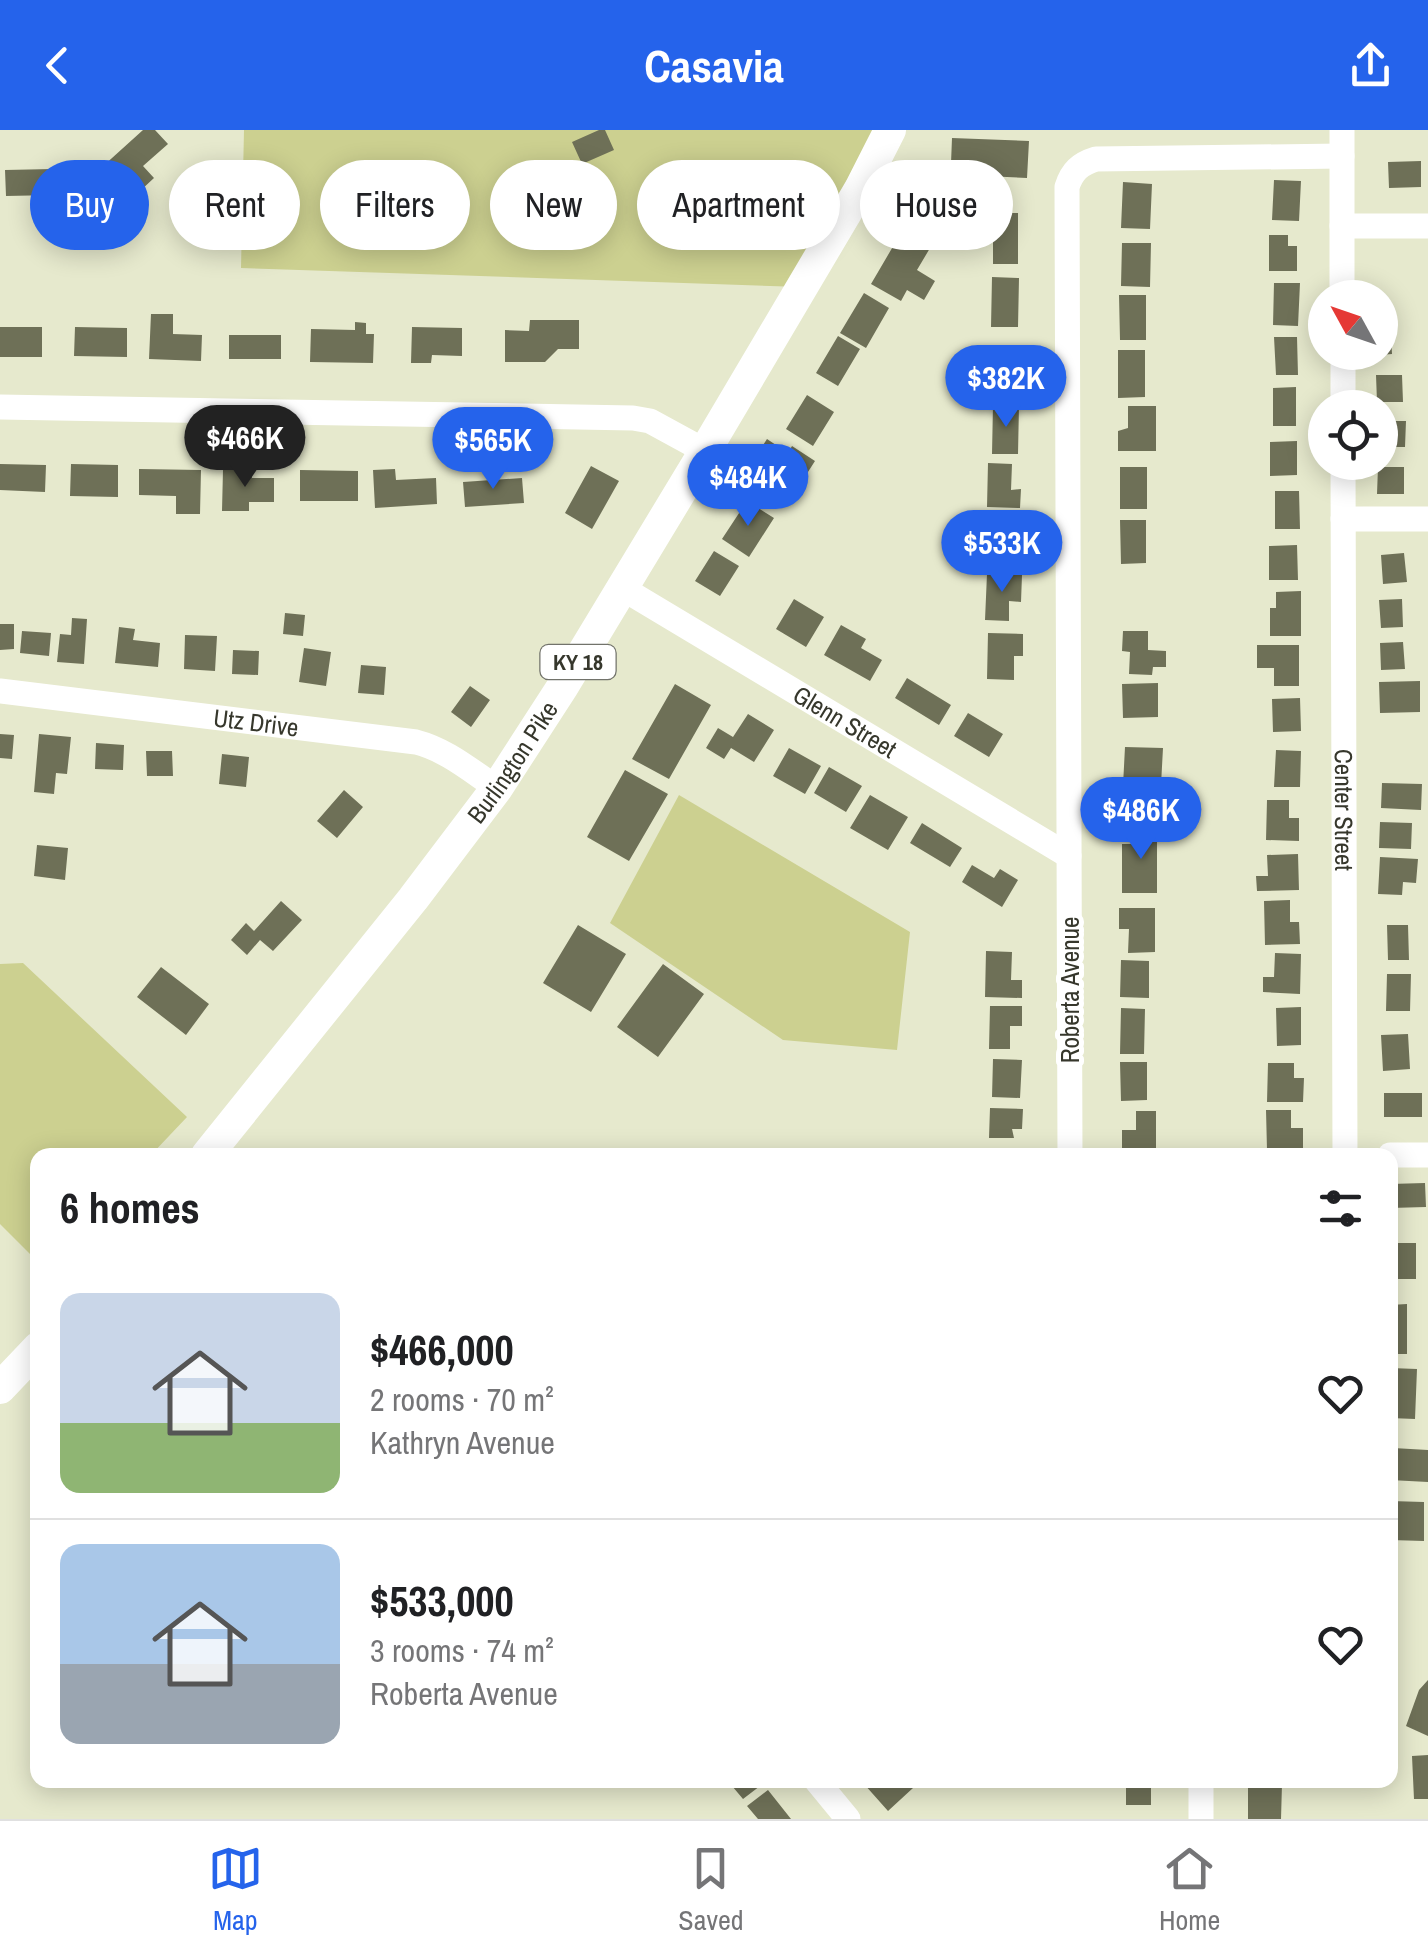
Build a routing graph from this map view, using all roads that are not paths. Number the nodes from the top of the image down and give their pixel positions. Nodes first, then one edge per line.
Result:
1 (890, 130) edge
2 (1342, 143) edge
3 (1342, 226) junction
4 (1428, 226) edge
5 (1342, 280) edge
6 (0, 407) edge
7 (705, 451) junction
8 (1343, 480) edge
9 (1343, 519) junction
10 (1428, 520) edge
11 (622, 588) junction
12 (0, 691) edge
13 (496, 788) junction
14 (1070, 856) junction
15 (212, 1148) edge
16 (1070, 1148) edge
17 (1346, 1148) edge
18 (1398, 1156) edge
19 (1428, 1156) edge
20 (30, 1356) edge
21 (0, 1388) edge
22 (823, 1788) edge
23 (1201, 1788) edge
24 (848, 1819) edge
25 (1202, 1819) edge

1 - 7 main road, Burlington Pike / KY 18
2 - 3 street
2 - 14 street, Roberta Avenue
3 - 4 street
3 - 5 street
6 - 7 street
7 - 11 main road, Burlington Pike / KY 18
8 - 9 street, Center Street
9 - 10 street
9 - 17 street, Center Street
11 - 13 main road, Burlington Pike / KY 18
11 - 14 street, Glenn Street
12 - 13 street, Utz Drive
13 - 15 main road, Burlington Pike / KY 18
14 - 16 street, Roberta Avenue
18 - 19 street
20 - 21 main road
22 - 24 street
23 - 25 street

